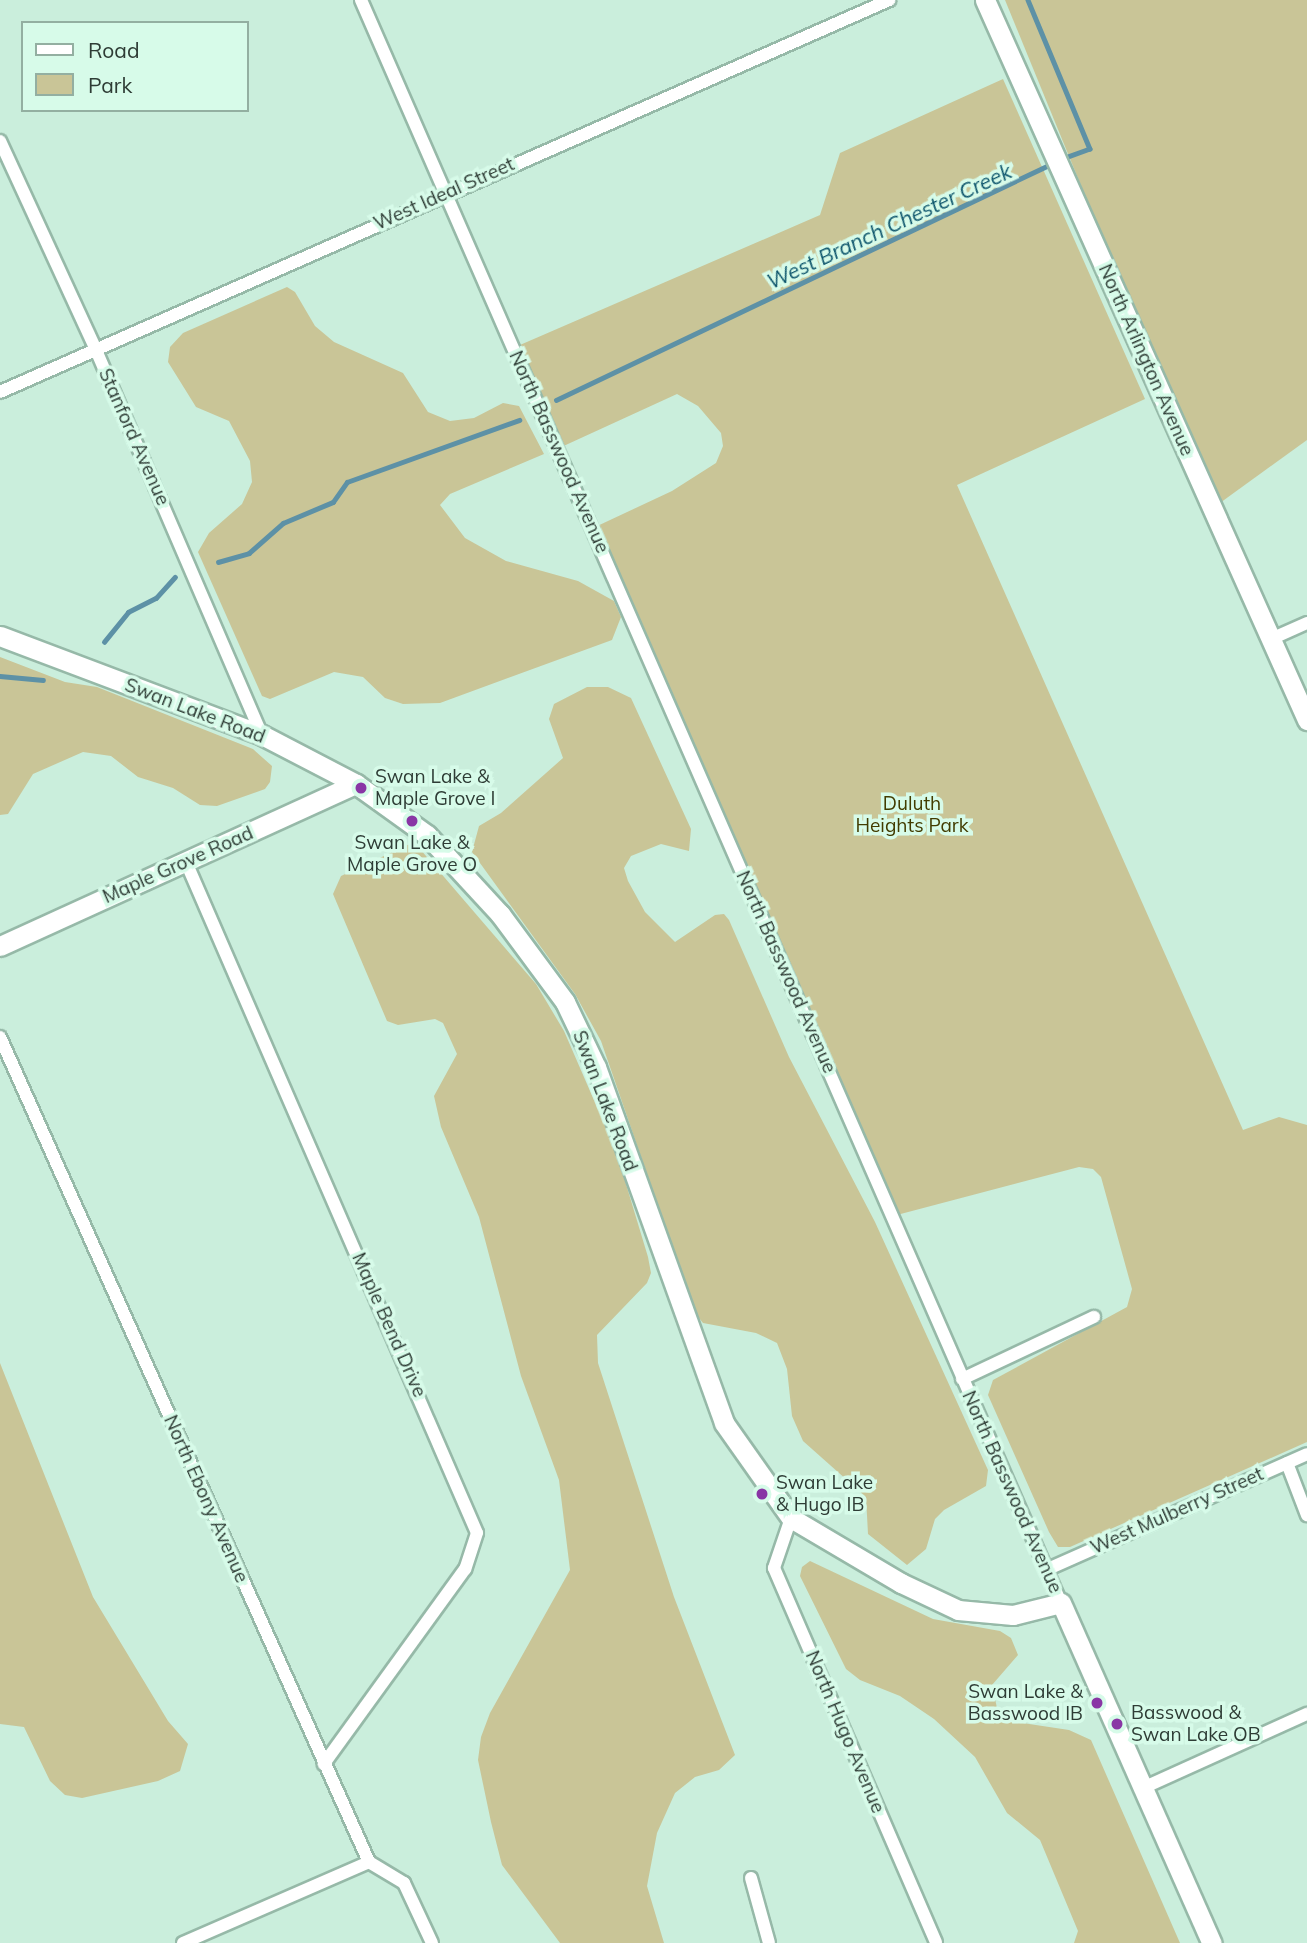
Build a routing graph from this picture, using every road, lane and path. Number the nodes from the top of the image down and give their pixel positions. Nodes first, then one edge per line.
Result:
1 (361, 0) edge
2 (889, 0) edge
3 (985, 0) edge
4 (0, 141) edge
5 (446, 193) junction
6 (96, 350) junction
7 (0, 392) edge
8 (1307, 623) edge
9 (0, 636) edge
10 (1271, 639) junction
11 (1307, 720) edge
12 (262, 735) junction
13 (356, 784) junction
14 (186, 862) junction
15 (0, 946) edge
16 (0, 1037) edge
17 (1094, 1317) dead end
18 (962, 1379) junction
19 (1307, 1454) edge
20 (1287, 1463) junction
21 (1307, 1515) edge
22 (791, 1518) junction
23 (1048, 1569) junction
24 (1061, 1603) junction
25 (1307, 1714) edge
26 (324, 1764) junction
27 (1145, 1787) junction
28 (369, 1862) junction
29 (751, 1878) dead end
30 (183, 1943) edge
31 (432, 1943) edge
32 (769, 1943) edge
33 (936, 1943) edge
34 (1212, 1943) edge

1 - 5 street, North Basswood Avenue
2 - 5 street, West Ideal Street
3 - 10 street, North Arlington Avenue
4 - 6 street, Stanford Avenue
5 - 6 street, West Ideal Street
5 - 18 street, North Basswood Avenue
6 - 7 street, West Ideal Street
6 - 12 street, Stanford Avenue
8 - 10 street
9 - 12 street, Swan Lake Road
10 - 11 street, North Arlington Avenue
12 - 13 street, Swan Lake Road
13 - 14 street, Maple Grove Road
13 - 22 street, Swan Lake Road
14 - 15 street, Maple Grove Road
14 - 26 street, Maple Bend Drive
16 - 26 street, North Ebony Avenue
17 - 18 street
18 - 23 street, North Basswood Avenue
19 - 20 street, West Mulberry Street
20 - 21 street
20 - 23 street, West Mulberry Street
22 - 24 street, Swan Lake Road
22 - 33 street, North Hugo Avenue
23 - 24 street, North Basswood Avenue
24 - 27 street, North Basswood Avenue
25 - 27 street
26 - 28 street, North Ebony Avenue
27 - 34 street, North Basswood Avenue
28 - 30 street
28 - 31 street
29 - 32 street

